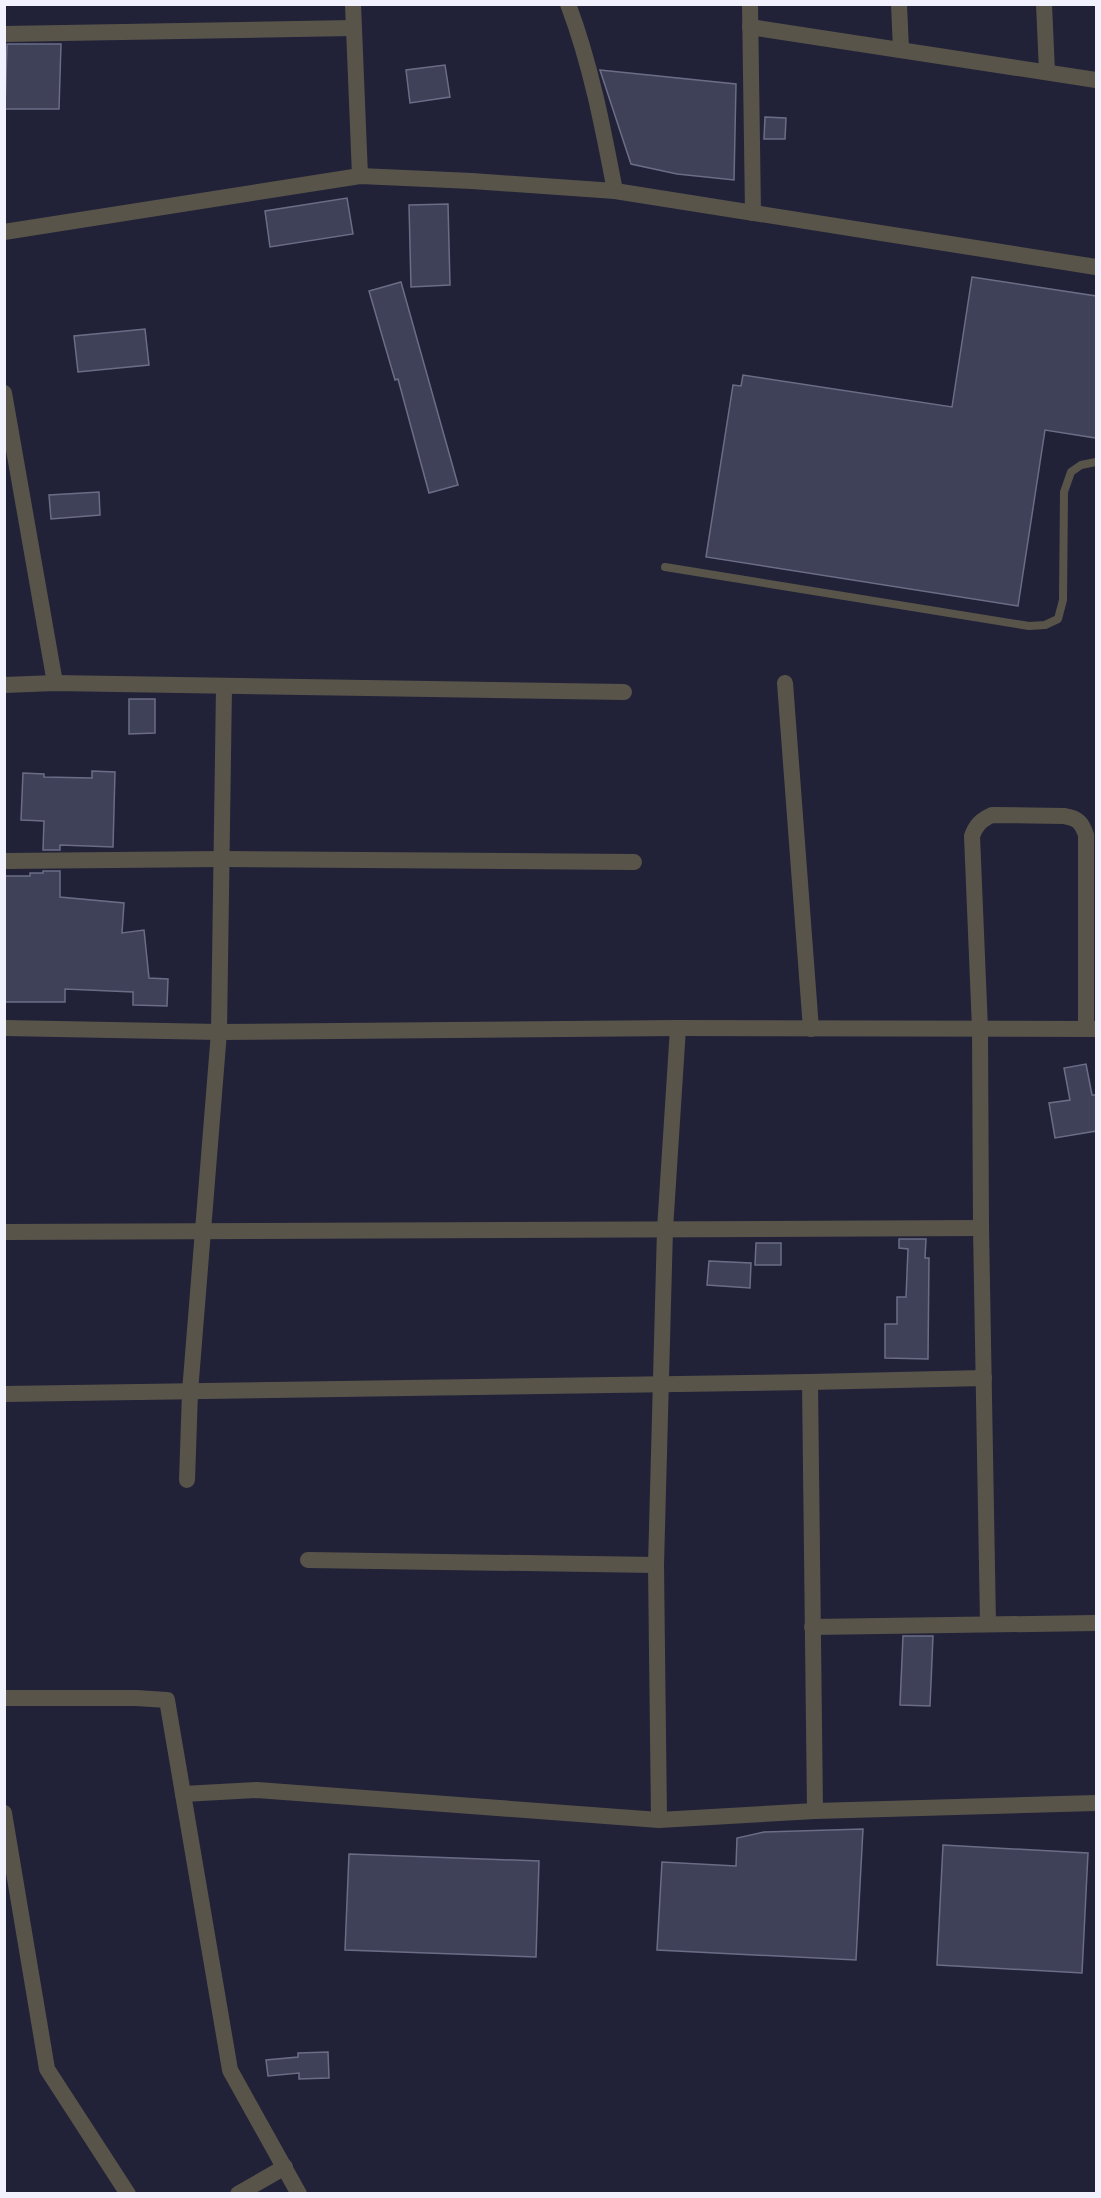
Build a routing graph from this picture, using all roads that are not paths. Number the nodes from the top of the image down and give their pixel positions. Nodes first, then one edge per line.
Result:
1 (353, 4) edge
2 (568, 4) edge
3 (750, 4) edge
4 (899, 4) edge
5 (1044, 4) edge
6 (750, 27) junction
7 (352, 28) junction
8 (4, 34) edge
9 (901, 50) junction
10 (1047, 72) junction
11 (1096, 80) edge
12 (360, 176) junction
13 (615, 191) junction
14 (753, 213) junction
15 (4, 232) edge
16 (1096, 267) edge
17 (4, 393) edge
18 (1096, 462) edge
19 (664, 567) dead end
20 (55, 683) junction
21 (785, 683) dead end
22 (4, 685) edge
23 (224, 687) junction
24 (624, 692) dead end
25 (222, 859) junction
26 (4, 861) edge
27 (634, 862) dead end
28 (4, 1028) edge
29 (678, 1028) junction
30 (811, 1029) junction
31 (980, 1029) junction
32 (1091, 1029) edge
33 (219, 1032) junction
34 (981, 1228) junction
35 (665, 1229) junction
36 (4, 1232) edge
37 (204, 1232) junction
38 (984, 1377) junction
39 (810, 1382) junction
40 (662, 1385) junction
41 (190, 1392) junction
42 (4, 1394) edge
43 (187, 1480) dead end
44 (308, 1560) dead end
45 (656, 1565) junction
46 (1096, 1623) edge
47 (988, 1624) junction
48 (812, 1627) junction
49 (4, 1698) edge
50 (183, 1794) junction
51 (1096, 1803) edge
52 (815, 1811) junction
53 (4, 1813) edge
54 (659, 1820) junction
55 (285, 2167) junction
56 (129, 2193) edge
57 (238, 2193) edge
58 (299, 2193) edge

1 - 7 street
2 - 13 street
3 - 6 street
4 - 9 street
5 - 10 street
6 - 9 street
6 - 14 street
7 - 8 street
7 - 12 street
9 - 10 street
10 - 11 street
12 - 13 street
12 - 15 street
13 - 14 street
14 - 16 street
17 - 20 street
18 - 19 lane
20 - 22 street
20 - 23 street
21 - 30 street
23 - 24 street
23 - 25 street
25 - 26 street
25 - 27 street
25 - 33 street
28 - 33 street
29 - 30 street
29 - 33 street
29 - 35 street
30 - 31 street
31 - 32 street
31 - 32 street
31 - 34 street
33 - 37 street
34 - 35 street
34 - 38 street
35 - 37 street
35 - 40 street
36 - 37 street
37 - 41 street
38 - 39 street
38 - 47 street
39 - 40 street
39 - 48 street
40 - 41 street
40 - 45 street
41 - 42 street
41 - 43 street
44 - 45 street
45 - 54 street
46 - 47 street
47 - 48 street
48 - 52 street
49 - 50 street
50 - 54 street
50 - 55 street
51 - 52 street
52 - 54 street
53 - 56 street
55 - 57 street
55 - 58 street

